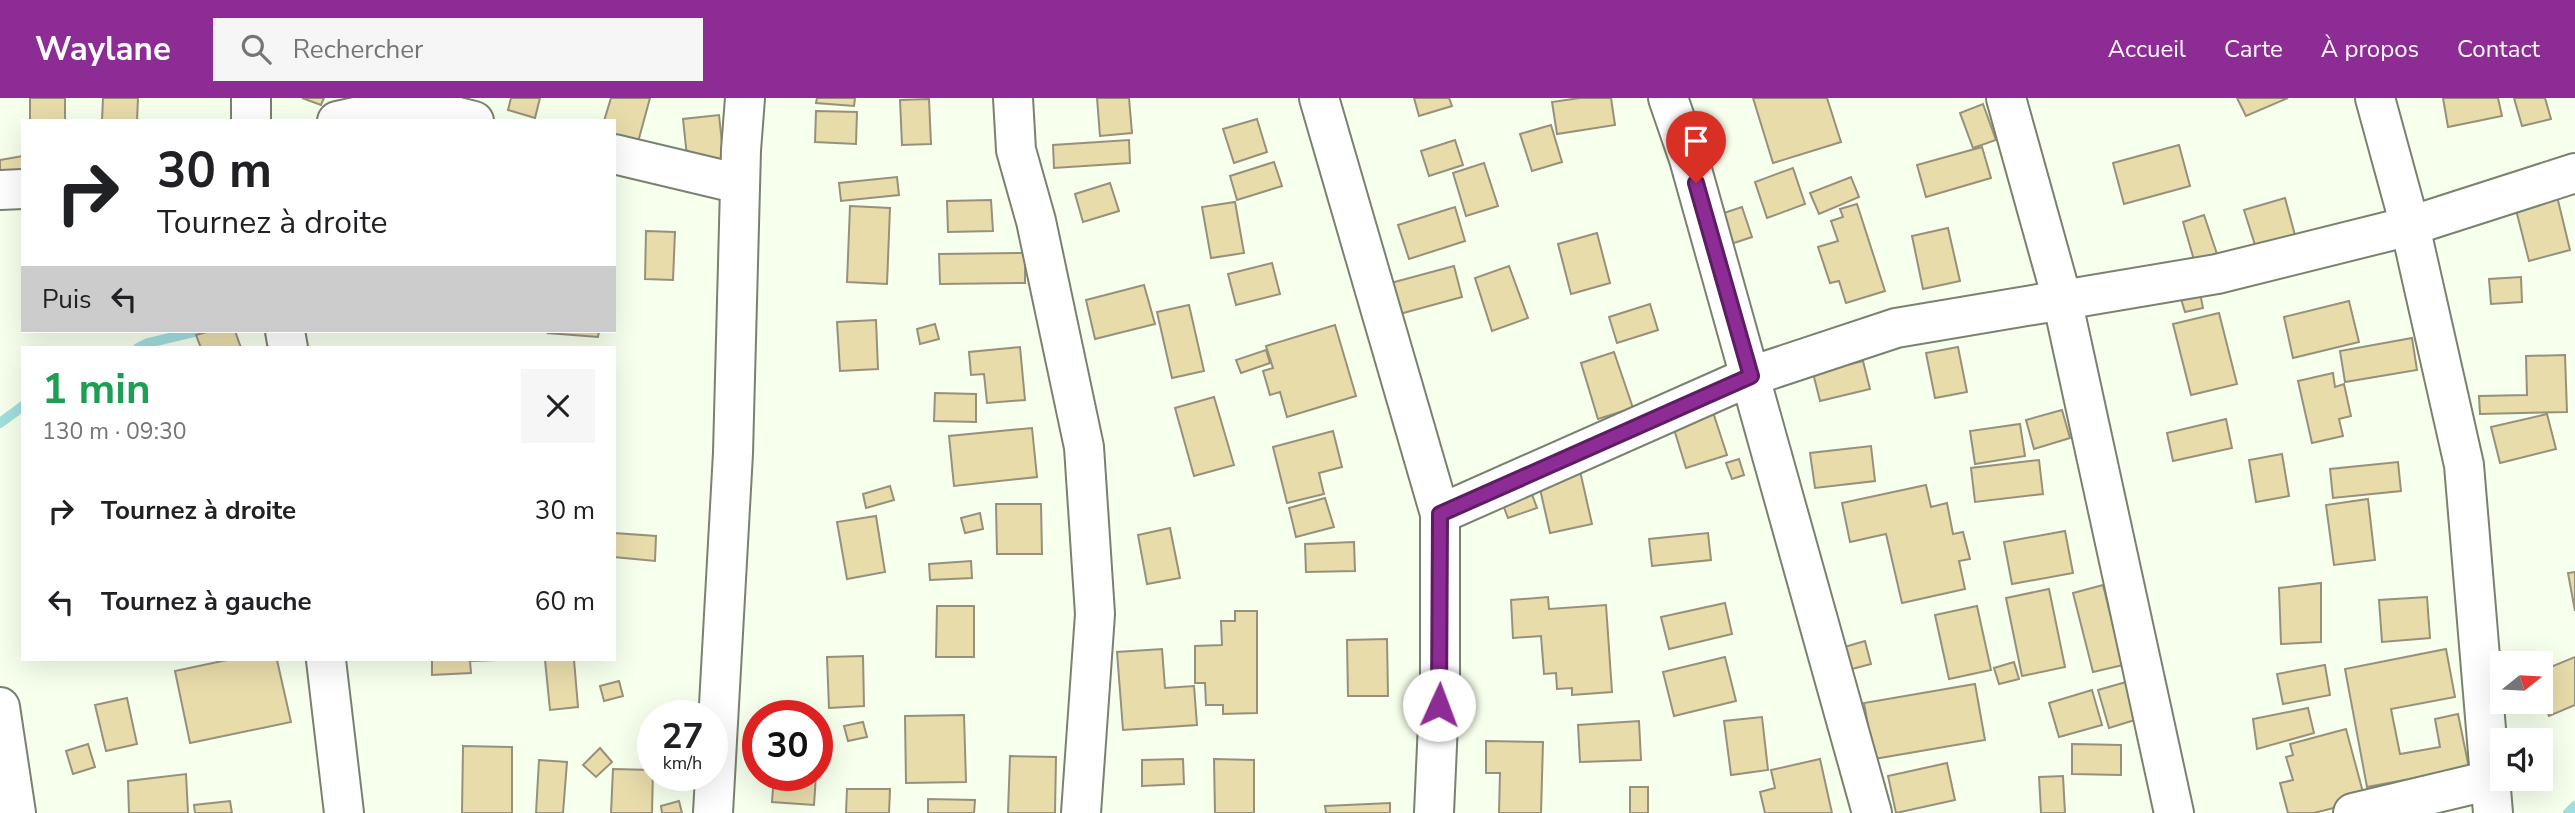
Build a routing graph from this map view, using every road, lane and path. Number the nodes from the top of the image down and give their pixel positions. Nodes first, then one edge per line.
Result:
1 (251, 98) edge
2 (745, 98) edge
3 (1013, 98) edge
4 (1319, 98) edge
5 (1668, 98) edge
6 (2006, 98) edge
7 (2375, 98) edge
8 (251, 119) edge
9 (345, 119) edge
10 (466, 119) edge
11 (616, 154) edge
12 (2575, 173) edge
13 (740, 184) junction
14 (21, 189) edge
15 (0, 190) edge
16 (2410, 226) junction
17 (2062, 299) junction
18 (1751, 376) junction
19 (1440, 514) junction
20 (326, 661) edge
21 (0, 707) edge
22 (2492, 796) edge
23 (16, 813) edge
24 (344, 813) edge
25 (713, 813) edge
26 (1081, 813) edge
27 (1434, 813) edge
28 (1872, 813) edge
29 (2174, 813) edge
30 (2353, 813) edge

1 - 8 street
2 - 13 street
3 - 26 street
4 - 19 street
5 - 18 street
6 - 17 street
7 - 16 street
9 - 10 street
11 - 13 street
12 - 16 street
13 - 25 street
14 - 15 street
16 - 17 street
16 - 22 street
17 - 18 street
17 - 29 street
18 - 19 street
18 - 28 street
19 - 27 street
20 - 24 street
21 - 23 street
22 - 30 street

